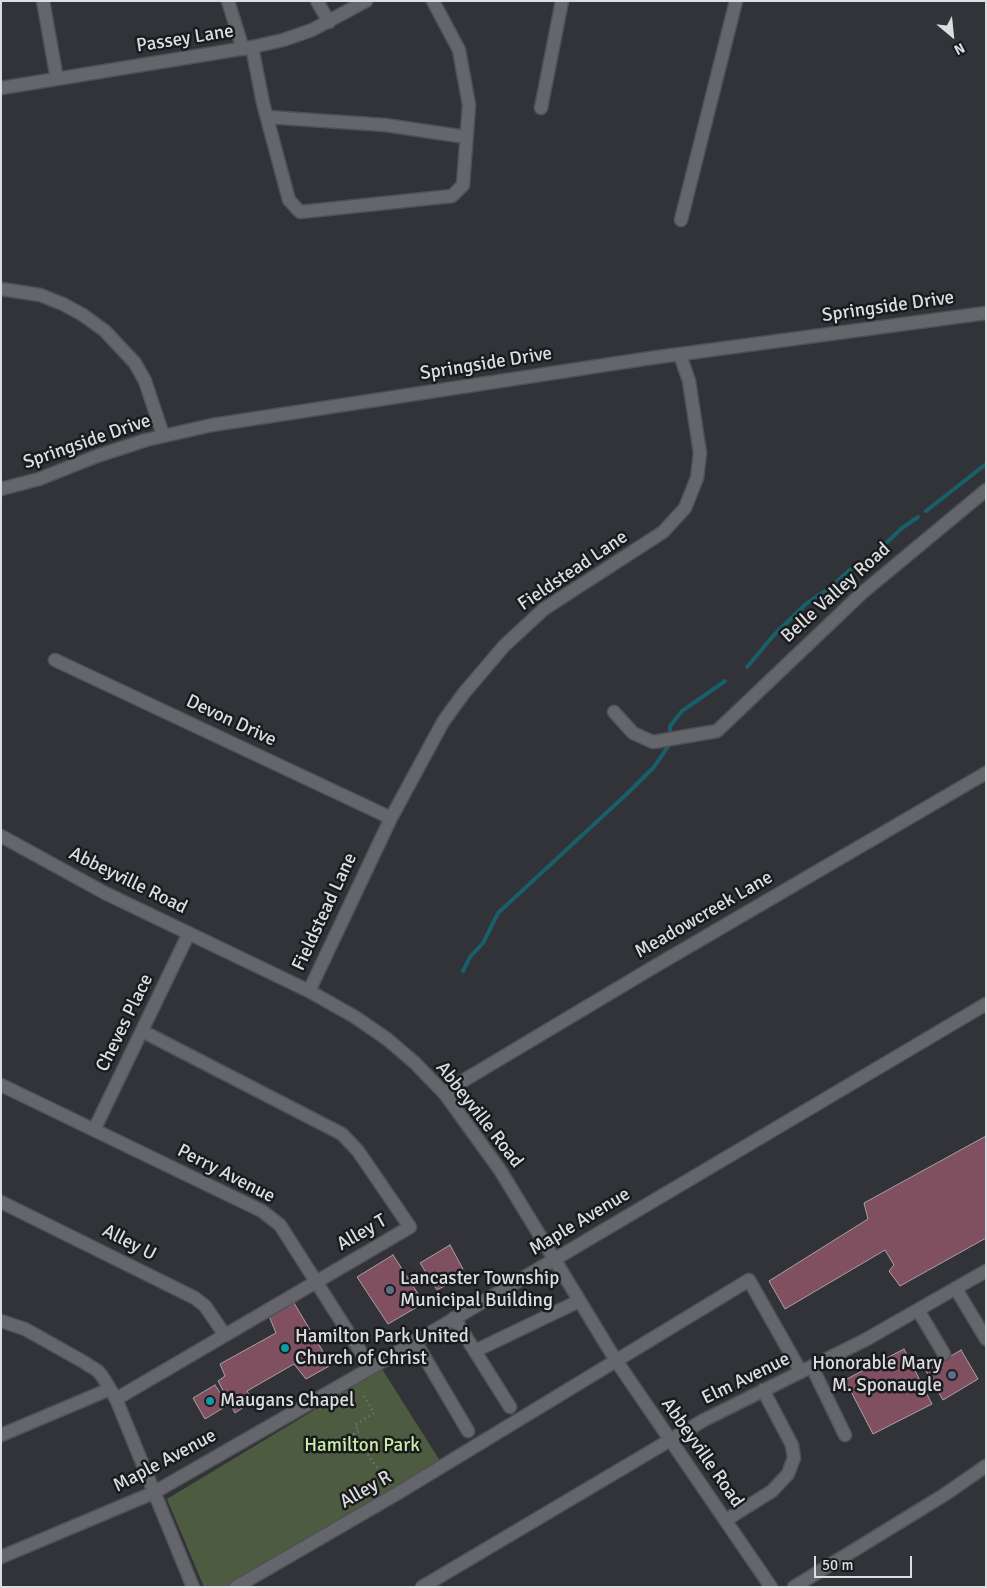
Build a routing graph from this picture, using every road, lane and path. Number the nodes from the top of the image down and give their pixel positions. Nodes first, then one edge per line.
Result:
1 (44, 1) edge
2 (228, 1) edge
3 (317, 1) edge
4 (366, 1) edge
5 (433, 1) edge
6 (562, 1) edge
7 (736, 1) edge
8 (329, 22) junction
9 (247, 48) junction
10 (58, 79) junction
11 (1, 88) edge
12 (541, 108) dead end
13 (266, 116) junction
14 (466, 137) junction
15 (681, 220) dead end
16 (1, 289) edge
17 (986, 313) edge
18 (680, 355) junction
19 (163, 435) junction
20 (1, 490) edge
21 (986, 490) edge
22 (55, 660) dead end
23 (614, 712) dead end
24 (986, 773) edge
25 (391, 818) junction
26 (1, 836) edge
27 (189, 933) junction
28 (309, 991) junction
29 (986, 1004) edge
30 (142, 1032) junction
31 (1, 1085) edge
32 (445, 1094) junction
33 (94, 1130) junction
34 (1, 1202) edge
35 (554, 1260) junction
36 (986, 1270) edge
37 (316, 1281) junction
38 (956, 1289) junction
39 (579, 1301) junction
40 (918, 1310) junction
41 (454, 1318) junction
42 (1, 1321) edge
43 (225, 1335) junction
44 (986, 1339) edge
45 (414, 1341) junction
46 (475, 1351) junction
47 (944, 1354) dead end
48 (615, 1359) junction
49 (371, 1368) junction
50 (807, 1370) junction
51 (763, 1390) junction
52 (113, 1394) junction
53 (364, 1396) dead end
54 (510, 1407) dead end
55 (468, 1431) dead end
56 (1, 1435) edge
57 (845, 1435) dead end
58 (670, 1440) junction
59 (986, 1466) edge
60 (388, 1485) dead end
61 (153, 1493) junction
62 (726, 1520) junction
63 (1, 1557) edge
64 (193, 1587) edge
65 (236, 1587) edge
66 (422, 1587) edge
67 (770, 1587) edge
68 (794, 1587) edge

1 - 10 street
2 - 9 street
3 - 8 street
4 - 8 street, Passey Lane
5 - 14 street
6 - 12 street
7 - 15 street
8 - 9 street, Passey Lane
9 - 10 street, Passey Lane
9 - 13 street
10 - 11 street, Passey Lane
13 - 14 street
13 - 14 street
16 - 19 street
17 - 18 street, Springside Drive
18 - 19 street, Springside Drive
18 - 25 street, Fieldstead Lane
19 - 20 street, Springside Drive
21 - 23 street, Belle Valley Road
22 - 25 street, Devon Drive
24 - 32 street, Meadowcreek Lane
25 - 28 street, Fieldstead Lane
26 - 27 street, Abbeyville Road
27 - 28 street, Abbeyville Road
27 - 30 street, Cheves Place
28 - 32 street, Abbeyville Road
29 - 35 street, Maple Avenue
30 - 33 street, Cheves Place
30 - 37 street, Alley T
31 - 33 street, Perry Avenue
32 - 35 street, Abbeyville Road
33 - 37 street, Perry Avenue
34 - 43 street, Alley U
35 - 39 street, Abbeyville Road
35 - 41 street, Maple Avenue
36 - 38 street, Elm Avenue
37 - 43 street, Alley T
37 - 49 street, Perry Avenue
38 - 40 street, Elm Avenue
38 - 44 street
39 - 46 street
39 - 48 street, Abbeyville Road
40 - 47 street
40 - 50 street, Elm Avenue
41 - 45 street, Maple Avenue
41 - 46 street
42 - 52 street
43 - 52 street, Alley T
45 - 49 street, Maple Avenue
45 - 55 street
46 - 54 street
48 - 50 street, Alley R
48 - 58 street, Abbeyville Road
48 - 65 street, Alley R
49 - 61 street, Maple Avenue
50 - 51 street, Elm Avenue
50 - 57 street
51 - 58 street, Elm Avenue
51 - 62 street
52 - 56 street, Alley T
52 - 61 street
53 - 60 path
58 - 62 street, Abbeyville Road
58 - 66 street, Elm Avenue
59 - 68 street
61 - 63 street, Maple Avenue
61 - 64 street
62 - 67 street, Abbeyville Road

